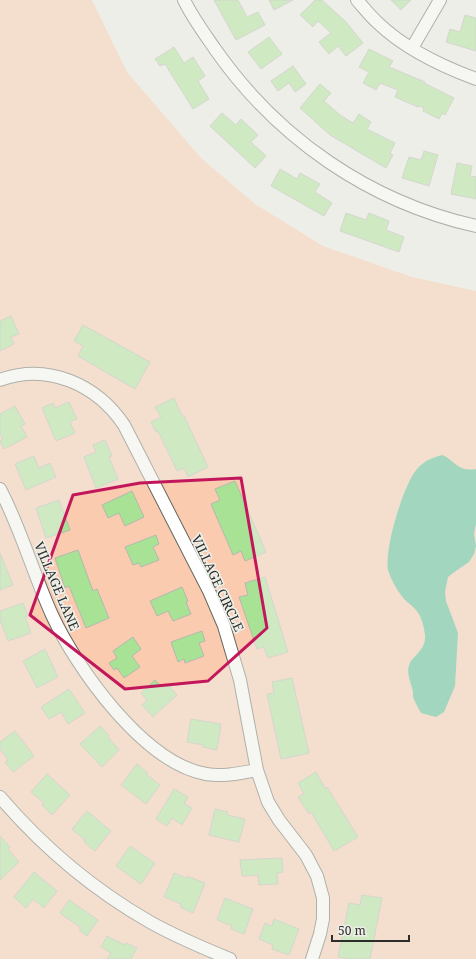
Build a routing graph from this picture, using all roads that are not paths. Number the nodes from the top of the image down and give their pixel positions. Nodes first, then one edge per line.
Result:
1 (184, 0) edge
2 (357, 0) edge
3 (440, 0) edge
4 (412, 48) junction
5 (476, 79) edge
6 (476, 226) edge
7 (0, 380) edge
8 (0, 489) edge
9 (257, 770) junction
10 (0, 797) edge
11 (230, 959) edge
12 (312, 959) edge

1 - 6 street
2 - 4 street
3 - 4 street
4 - 5 street
7 - 9 street, VILLAGE CIRCLE
8 - 9 street, VILLAGE LANE
9 - 12 street, VILLAGE CIRCLE
10 - 11 street

